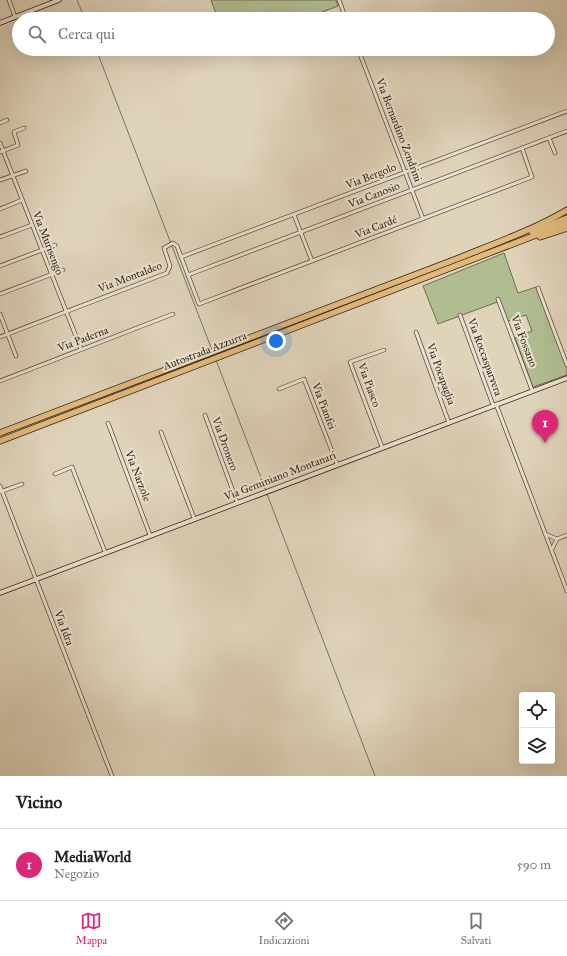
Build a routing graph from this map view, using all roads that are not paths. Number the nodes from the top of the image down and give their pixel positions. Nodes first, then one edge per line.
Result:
1 (9, 0) edge
2 (59, 0) edge
3 (339, 0) edge
4 (13, 12) edge
5 (28, 12) edge
6 (343, 12) edge
7 (12, 18) edge
8 (0, 23) edge
9 (361, 56) edge
10 (567, 111) edge
11 (7, 120) dead end
12 (0, 123) edge
13 (24, 128) dead end
14 (567, 131) edge
15 (549, 138) junction
16 (0, 143) edge
17 (522, 148) junction
18 (1, 151) edge
19 (555, 153) dead end
20 (26, 171) dead end
21 (405, 173) junction
22 (12, 176) junction
23 (0, 180) edge
24 (412, 190) junction
25 (22, 200) junction
26 (0, 209) edge
27 (567, 210) edge
28 (294, 215) junction
29 (567, 218) edge
30 (423, 219) junction
31 (567, 223) edge
32 (32, 225) junction
33 (567, 228) edge
34 (301, 232) junction
35 (0, 237) edge
36 (55, 245) dead end
37 (41, 250) junction
38 (181, 257) junction
39 (459, 258) junction
40 (312, 261) junction
41 (462, 264) junction
42 (0, 266) edge
43 (63, 270) dead end
44 (51, 275) junction
45 (188, 275) junction
46 (538, 288) dead end
47 (0, 294) edge
48 (498, 299) dead end
49 (199, 304) joint
50 (65, 312) junction
51 (0, 314) edge
52 (173, 314) dead end
53 (460, 315) dead end
54 (416, 332) dead end
55 (7, 334) junction
56 (0, 337) edge
57 (81, 349) junction
58 (384, 350) dead end
59 (16, 356) dead end
60 (567, 365) edge
61 (567, 378) edge
62 (0, 381) edge
63 (279, 389) dead end
64 (532, 390) junction
65 (494, 404) junction
66 (205, 415) dead end
67 (449, 422) junction
68 (108, 423) dead end
69 (161, 432) dead end
70 (0, 433) edge
71 (0, 441) edge
72 (382, 447) junction
73 (337, 464) junction
74 (55, 474) dead end
75 (22, 484) dead end
76 (0, 486) edge
77 (1, 492) edge
78 (237, 502) junction
79 (194, 518) junction
80 (545, 534) junction
81 (150, 535) junction
82 (567, 535) edge
83 (557, 539) junction
84 (552, 550) junction
85 (105, 552) junction
86 (36, 579) junction
87 (567, 591) edge
88 (0, 592) edge
89 (112, 776) edge

1 - 4 street
2 - 5 street
3 - 6 street
7 - 8 street
9 - 21 street, Via Bernardino Zendrini
10 - 21 street, Via Bergolo
11 - 12 street
13 - 18 street
14 - 15 street, Via Canosio
15 - 17 street, Via Canosio
15 - 19 street
16 - 18 street, Via Murisengo
17 - 24 street, Via Canosio
17 - 30 street, Via Cardé
18 - 22 street, Via Murisengo
20 - 22 street
21 - 24 street, Via Bernardino Zendrini
21 - 28 street, Via Bergolo
22 - 23 street
22 - 25 street, Via Murisengo
24 - 30 street, Via Bernardino Zendrini
24 - 34 street, Via Canosio
25 - 26 street
25 - 32 street, Via Murisengo
27 - 39 highway
28 - 34 street
28 - 38 street, Via Bergolo
29 - 39 highway
30 - 40 street, Via Cardé
31 - 41 highway
32 - 35 street
32 - 37 street, Via Murisengo
33 - 41 highway
34 - 40 street
34 - 45 street, Via Canosio
36 - 37 street
37 - 42 street
37 - 44 street, Via Murisengo
38 - 45 street, Via Montaldeo
38 - 50 street, Via Montaldeo
39 - 70 highway, Autostrada Azzurra
40 - 49 street, Via Cardé
41 - 71 highway, Autostrada Azzurra
43 - 44 street
44 - 47 street
44 - 50 street, Via Murisengo
45 - 49 street, Via Montaldeo
46 - 60 street
48 - 64 street, Via Fossano
50 - 55 street, Via Montaldeo
50 - 57 street, Via Murisengo
51 - 55 street
52 - 57 street, Via Paderna
53 - 65 street, Via Roccasparvera
54 - 67 street, Via Pocapaglia
55 - 56 street, Via Montaldeo
55 - 59 street
57 - 62 street, Via Paderna
58 - 72 street, Via Piasco
61 - 64 street, Via Geminiano Montanari
63 - 73 street, Via Pianfei
64 - 65 street, Via Geminiano Montanari
65 - 67 street, Via Geminiano Montanari
65 - 80 street, Via Roccasparvera
66 - 78 street, Via Dronero
67 - 72 street, Via Geminiano Montanari
68 - 81 street, Via Narzole
69 - 79 street
72 - 73 street, Via Geminiano Montanari
73 - 78 street, Via Geminiano Montanari
74 - 85 street
75 - 77 street
76 - 77 street, Via Idra
77 - 86 street, Via Idra
78 - 79 street, Via Geminiano Montanari
79 - 81 street, Via Geminiano Montanari
80 - 83 street
80 - 84 street, Via Roccasparvera
81 - 85 street, Via Geminiano Montanari
82 - 83 street
83 - 84 street
84 - 87 street, Via Roccasparvera
85 - 86 street, Via Geminiano Montanari
86 - 88 street, Via Geminiano Montanari
86 - 89 street, Via Idra

